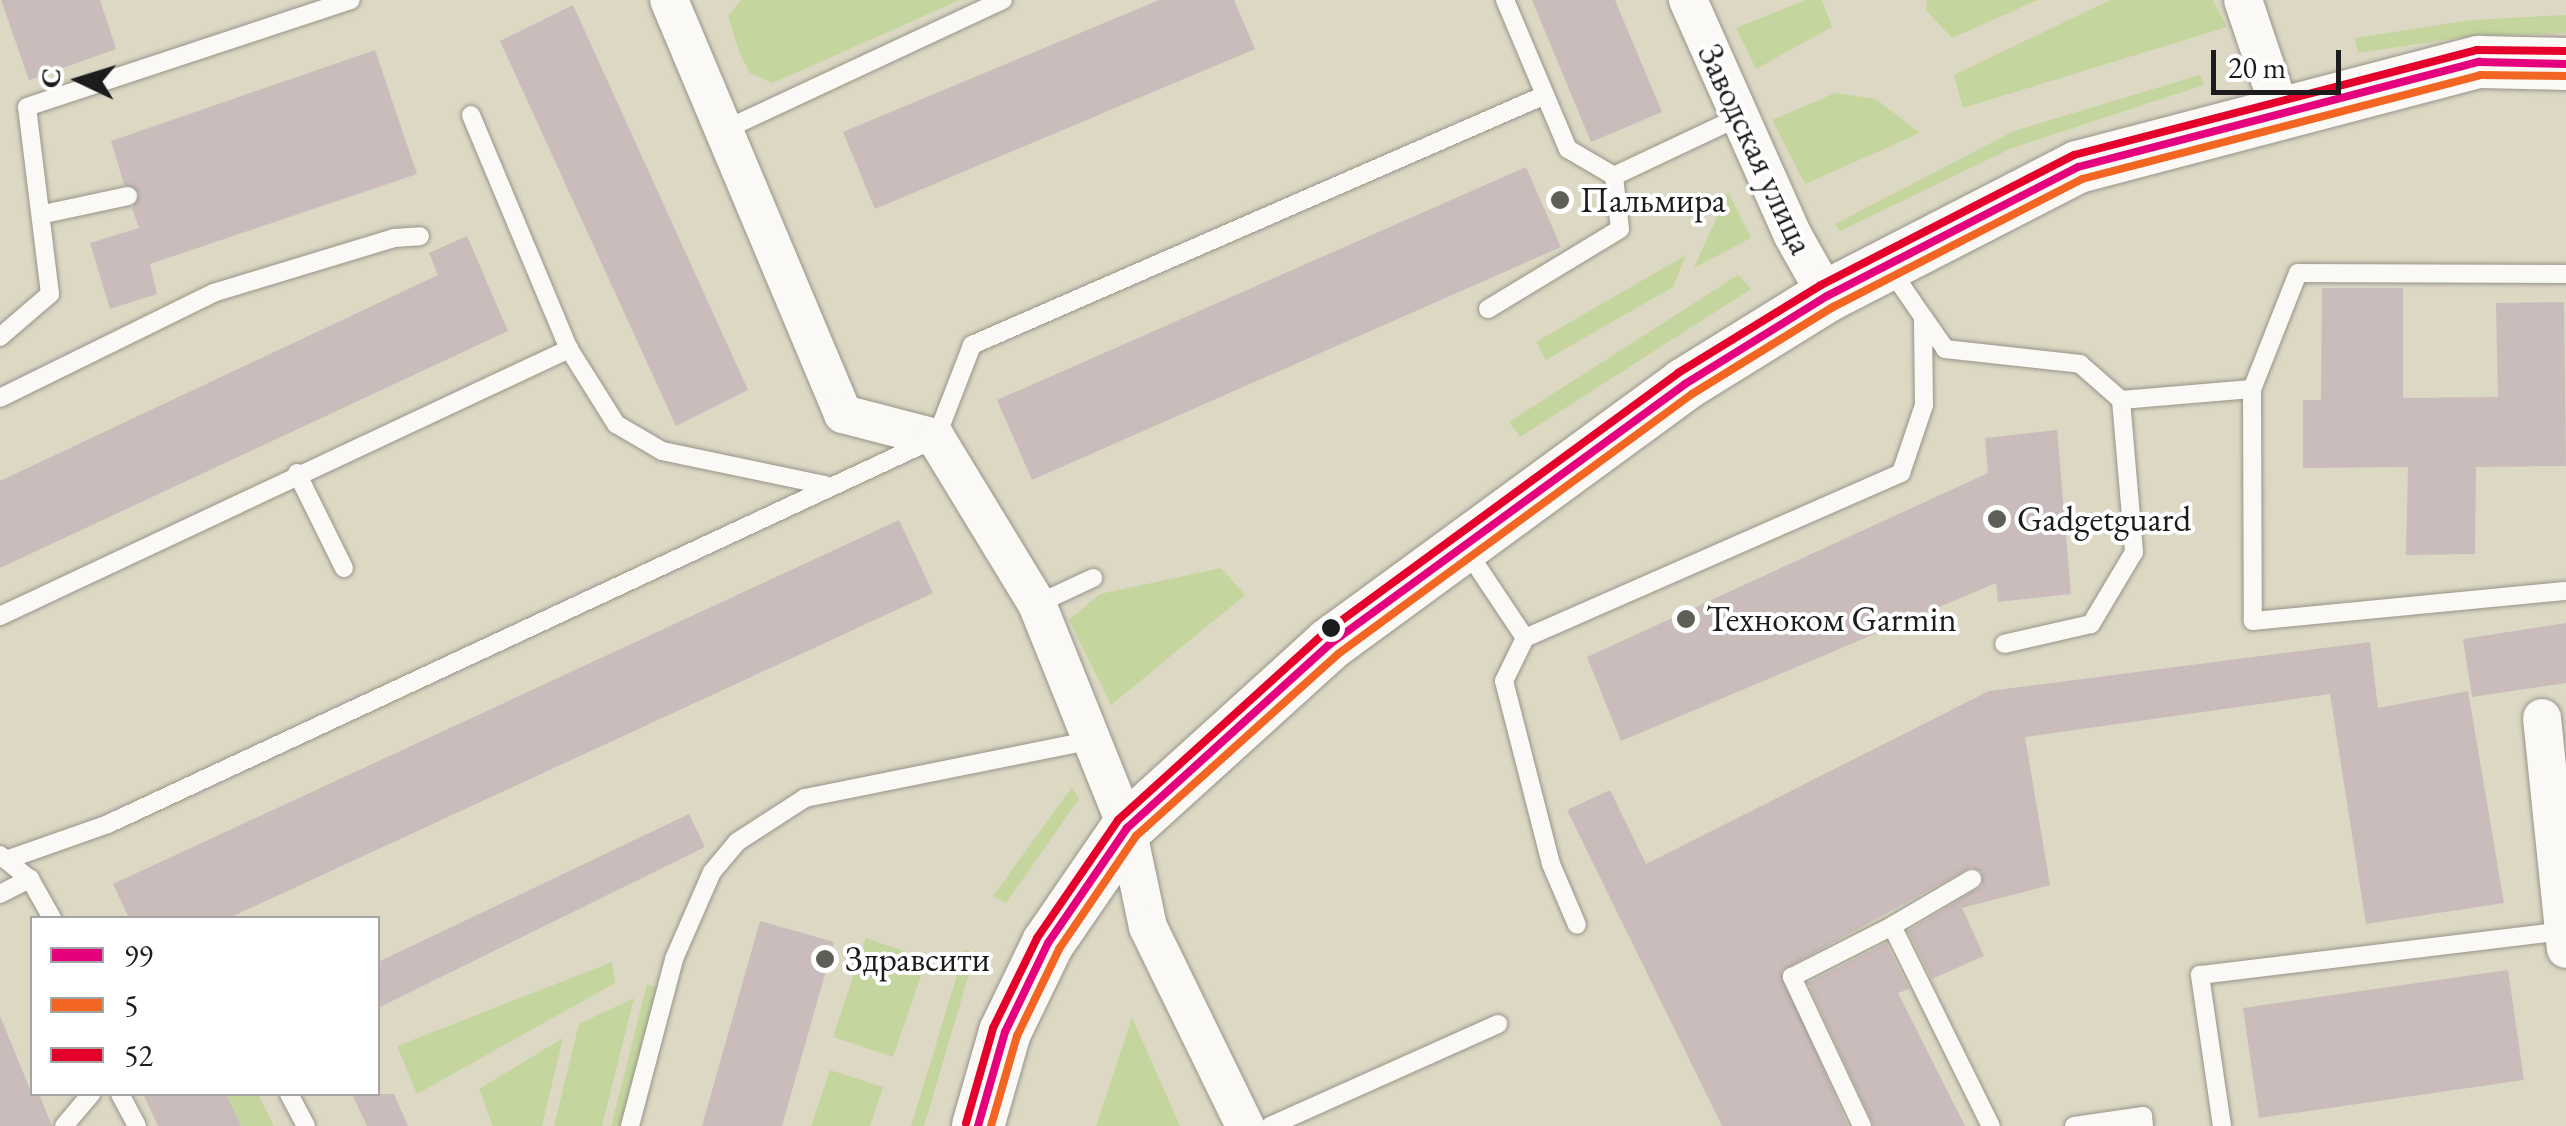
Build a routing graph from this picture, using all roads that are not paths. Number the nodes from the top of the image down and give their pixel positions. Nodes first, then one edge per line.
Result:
1 (351, 0) edge
2 (670, 0) edge
3 (1003, 0) edge
4 (1505, 0) edge
5 (1688, 0) edge
6 (2242, 0) edge
7 (2566, 64) edge
8 (1544, 95) junction
9 (2281, 113) junction
10 (471, 115) dead end
11 (1740, 117) junction
12 (722, 132) junction
13 (1614, 176) junction
14 (128, 196) dead end
15 (44, 214) junction
16 (420, 236) dead end
17 (1887, 264) junction
18 (2566, 274) edge
19 (1827, 296) junction
20 (1488, 309) dead end
21 (1922, 317) junction
22 (0, 338) edge
23 (569, 349) junction
24 (2252, 389) junction
25 (0, 398) edge
26 (2120, 400) junction
27 (936, 438) junction
28 (297, 473) junction
29 (826, 485) junction
30 (1461, 542) junction
31 (344, 568) dead end
32 (1093, 578) dead end
33 (2566, 591) edge
34 (1037, 604) junction
35 (0, 616) edge
36 (1526, 638) junction
37 (2004, 644) dead end
38 (2542, 718) dead end
39 (1092, 740) junction
40 (1127, 828) junction
41 (3, 857) edge
42 (30, 878) junction
43 (1972, 879) dead end
44 (0, 894) edge
45 (51, 916) edge
46 (1578, 925) dead end
47 (1892, 926) junction
48 (2565, 940) edge
49 (1498, 1024) dead end
50 (90, 1096) edge
51 (121, 1096) edge
52 (290, 1096) edge
53 (64, 1126) edge
54 (138, 1126) edge
55 (306, 1126) edge
56 (630, 1126) edge
57 (978, 1126) edge
58 (1245, 1126) edge
59 (1270, 1126) edge
60 (1862, 1126) edge
61 (1991, 1126) edge
62 (2074, 1126) edge
63 (2144, 1126) edge
64 (2222, 1126) edge

1 - 15 lane
2 - 12 street
3 - 12 lane
4 - 8 lane
5 - 11 street, Заводская улица
6 - 9 street
7 - 9 street
8 - 13 lane
8 - 27 lane
9 - 17 street
10 - 23 lane
11 - 13 lane
11 - 19 street, Заводская улица
12 - 27 street
13 - 20 lane
14 - 15 lane
15 - 22 lane
16 - 25 lane
17 - 19 street
17 - 21 lane
18 - 24 lane
19 - 30 street
21 - 26 lane
21 - 36 lane
23 - 28 lane
23 - 29 lane
24 - 26 lane
24 - 33 lane
26 - 37 lane
27 - 29 lane
27 - 34 street
28 - 31 lane
28 - 35 lane
29 - 41 lane
30 - 36 lane
30 - 40 street
32 - 34 lane
34 - 39 street
36 - 46 lane
38 - 48 street
39 - 40 street
39 - 56 lane
40 - 57 street
40 - 58 street
41 - 42 lane
42 - 44 lane
42 - 45 lane
43 - 47 lane
47 - 60 lane
47 - 61 lane
48 - 64 lane
49 - 59 lane
50 - 53 lane
51 - 54 lane
52 - 55 lane
62 - 63 lane

